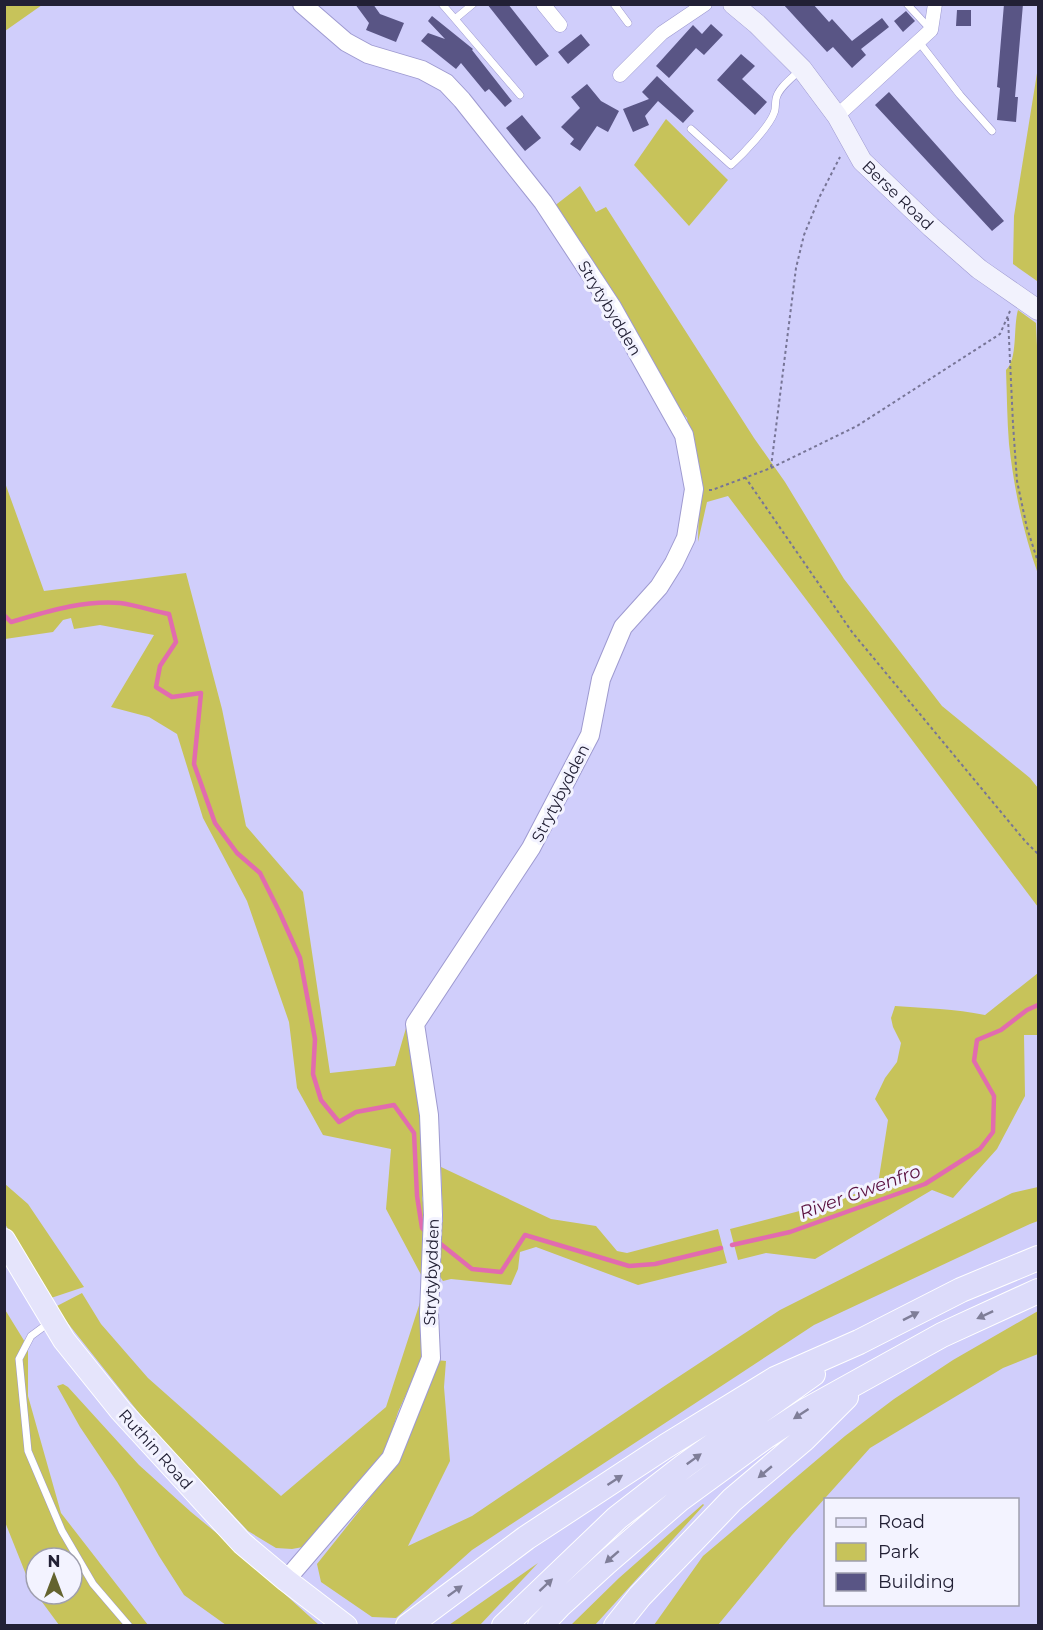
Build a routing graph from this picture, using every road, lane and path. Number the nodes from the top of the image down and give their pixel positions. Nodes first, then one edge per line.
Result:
1 (302, 4) edge
2 (442, 4) edge
3 (473, 4) edge
4 (543, 4) edge
5 (614, 4) edge
6 (705, 4) edge
7 (733, 4) edge
8 (907, 4) edge
9 (935, 4) edge
10 (455, 20) junction
11 (628, 23) dead end
12 (560, 25) dead end
13 (931, 30) junction
14 (919, 42) junction
15 (802, 69) junction
16 (620, 75) dead end
17 (520, 95) dead end
18 (837, 116) junction
19 (691, 129) dead end
20 (992, 131) dead end
21 (847, 134) junction
22 (1019, 297) junction
23 (1038, 310) edge
24 (1008, 315) junction
25 (771, 468) junction
26 (745, 477) junction
27 (694, 489) junction
28 (1038, 562) edge
29 (1038, 854) edge
30 (4, 1240) edge
31 (1038, 1258) edge
32 (1038, 1291) edge
33 (52, 1320) junction
34 (859, 1342) junction
35 (870, 1375) junction
36 (286, 1580) junction
37 (129, 1626) edge
38 (346, 1626) edge
39 (408, 1626) edge
40 (504, 1626) edge
41 (540, 1626) edge
42 (616, 1626) edge

1 - 27 street, Strytybydden
2 - 10 lane
3 - 10 lane
4 - 12 street
5 - 11 lane
6 - 16 street
7 - 15 main road, Berse Road
8 - 13 lane
9 - 13 street
10 - 17 lane
13 - 14 street
14 - 18 street
14 - 20 lane
15 - 18 main road, Berse Road
15 - 19 lane
18 - 21 main road, Berse Road
21 - 22 main road, Berse Road
21 - 25 path
22 - 23 main road, Berse Road
22 - 24 path
24 - 25 path
24 - 28 path
25 - 26 path
26 - 27 path
26 - 29 path
27 - 36 street, Strytybydden
30 - 33 main road, Ruthin Road
34 -> 31 highway
32 -> 35 highway
33 - 36 main road, Ruthin Road
33 - 37 lane
39 -> 34 highway
40 -> 34 highway
35 -> 41 highway
35 -> 42 highway
36 - 38 main road, Ruthin Road

